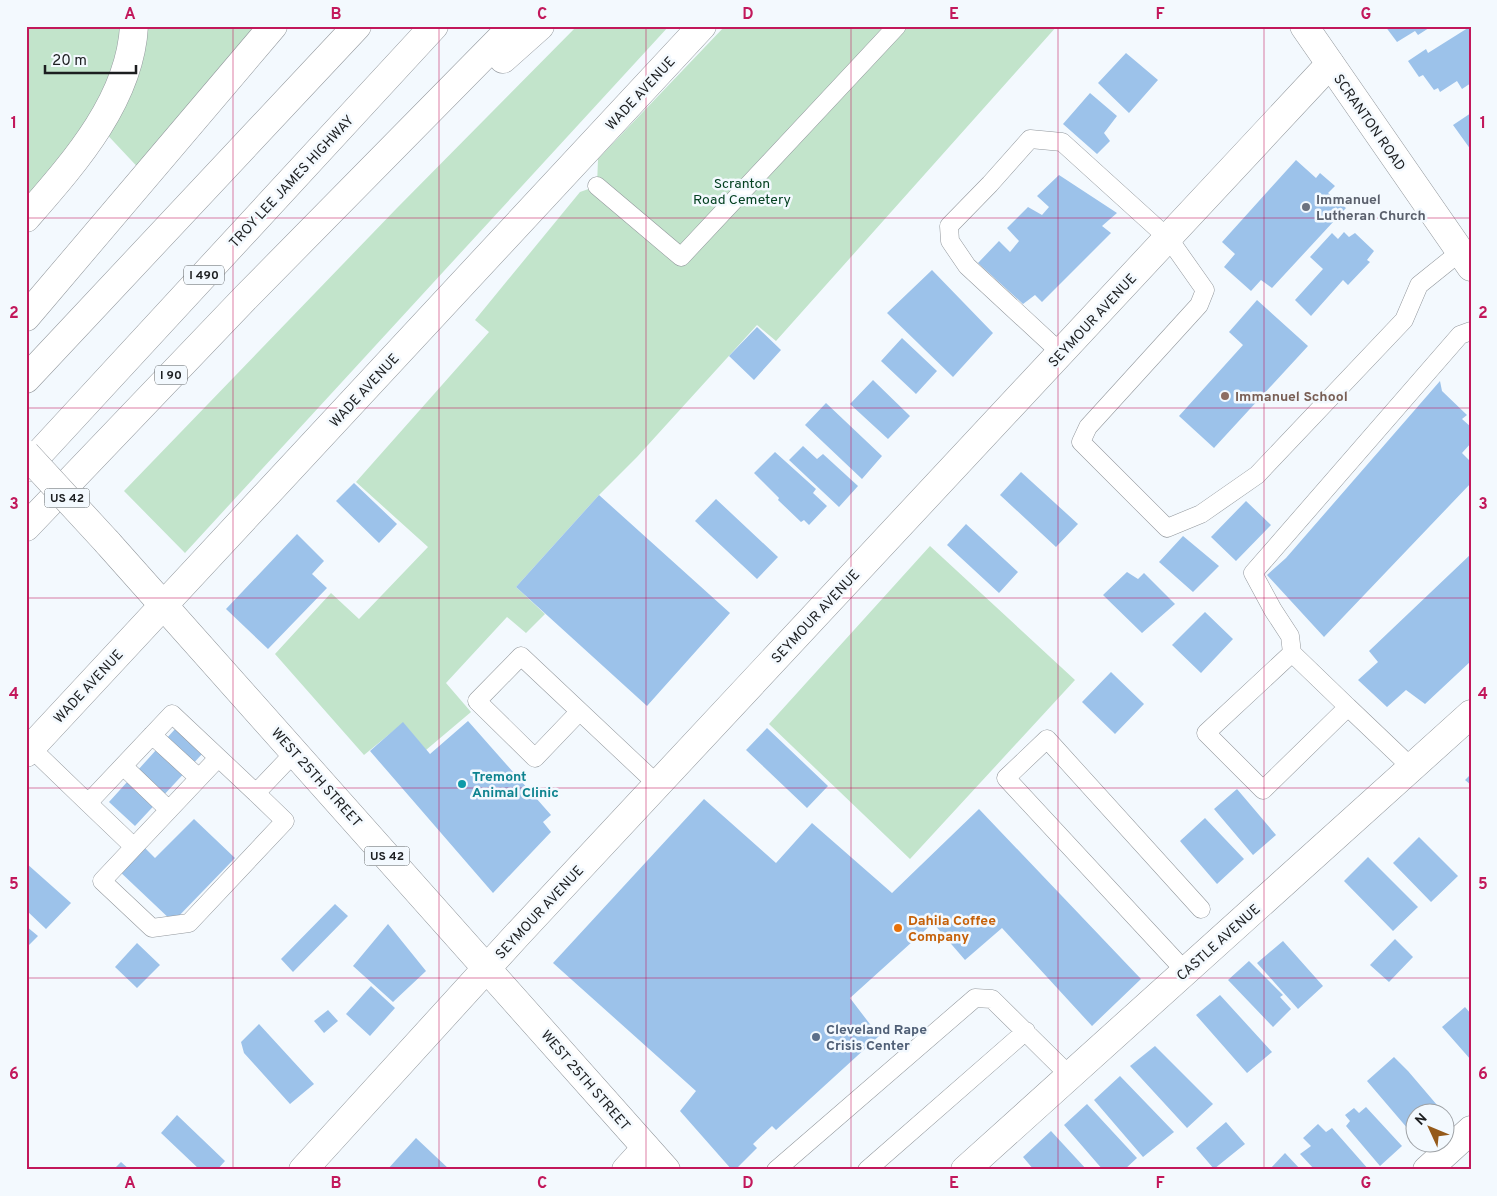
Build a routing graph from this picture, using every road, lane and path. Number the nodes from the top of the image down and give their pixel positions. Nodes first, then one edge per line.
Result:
1 (134, 26) edge
2 (272, 26) edge
3 (357, 26) edge
4 (434, 26) edge
5 (513, 26) edge
6 (540, 26) edge
7 (702, 26) edge
8 (897, 26) edge
9 (1304, 26) edge
10 (1330, 64) junction
11 (597, 186) dead end
12 (26, 218) edge
13 (317, 226) junction
14 (1169, 239) junction
15 (1465, 260) edge
16 (26, 317) edge
17 (1471, 331) edge
18 (1061, 353) junction
19 (26, 379) edge
20 (26, 454) edge
21 (26, 468) edge
22 (26, 527) edge
23 (164, 606) junction
24 (1292, 653) junction
25 (1348, 707) junction
26 (579, 712) junction
27 (1471, 714) edge
28 (152, 735) junction
29 (28, 751) edge
30 (294, 752) junction
31 (218, 758) junction
32 (122, 766) junction
33 (1411, 767) junction
34 (199, 778) junction
35 (658, 785) junction
36 (256, 793) junction
37 (88, 803) junction
38 (169, 810) junction
39 (134, 847) junction
40 (1201, 909) dead end
41 (487, 967) junction
42 (1185, 972) junction
43 (1026, 1031) junction
44 (1070, 1076) junction
45 (1471, 1130) edge
46 (646, 1148) junction
47 (303, 1170) edge
48 (626, 1170) edge
49 (666, 1170) edge
50 (776, 1170) edge
51 (867, 1170) edge
52 (965, 1170) edge
53 (1427, 1170) edge

1 - 12 main road
2 - 16 main road
3 - 19 main road
4 - 21 main road, TROY LEE JAMES HIGHWAY / I 490
5 - 13 main road, I 90
6 - 13 main road
7 - 23 main road, WADE AVENUE
8 - 11 lane
9 - 10 main road, SCRANTON ROAD
10 - 14 main road, SEYMOUR AVENUE
10 - 15 main road, SCRANTON ROAD
13 - 22 main road, I 90
14 - 15 lane
14 - 18 main road, SEYMOUR AVENUE
14 - 18 lane
17 - 24 lane
18 - 35 main road, SEYMOUR AVENUE
20 - 23 main road, WEST 25TH STREET / US 42, bridge
23 - 29 main road, WADE AVENUE
23 - 30 main road, WEST 25TH STREET / US 42
24 - 25 lane
24 - 25 lane
25 - 33 lane
26 - 26 lane
26 - 35 lane
27 - 33 main road, CASTLE AVENUE
28 - 31 lane
28 - 32 lane
28 - 34 lane
29 - 37 lane
30 - 36 lane
30 - 41 main road, WEST 25TH STREET / US 42
31 - 34 lane
31 - 36 lane
32 - 37 lane
32 - 38 lane
33 - 42 main road, CASTLE AVENUE
34 - 38 lane
35 - 41 main road, SEYMOUR AVENUE
36 - 39 lane
37 - 39 lane
38 - 39 lane
40 - 42 lane
41 - 46 main road, WEST 25TH STREET / US 42
41 - 47 main road, SEYMOUR AVENUE
42 - 44 main road, CASTLE AVENUE
43 - 44 lane
43 - 50 lane
43 - 51 lane
44 - 52 main road, CASTLE AVENUE
45 - 53 main road
46 - 48 main road
46 - 49 main road, WEST 25TH STREET / US 42

